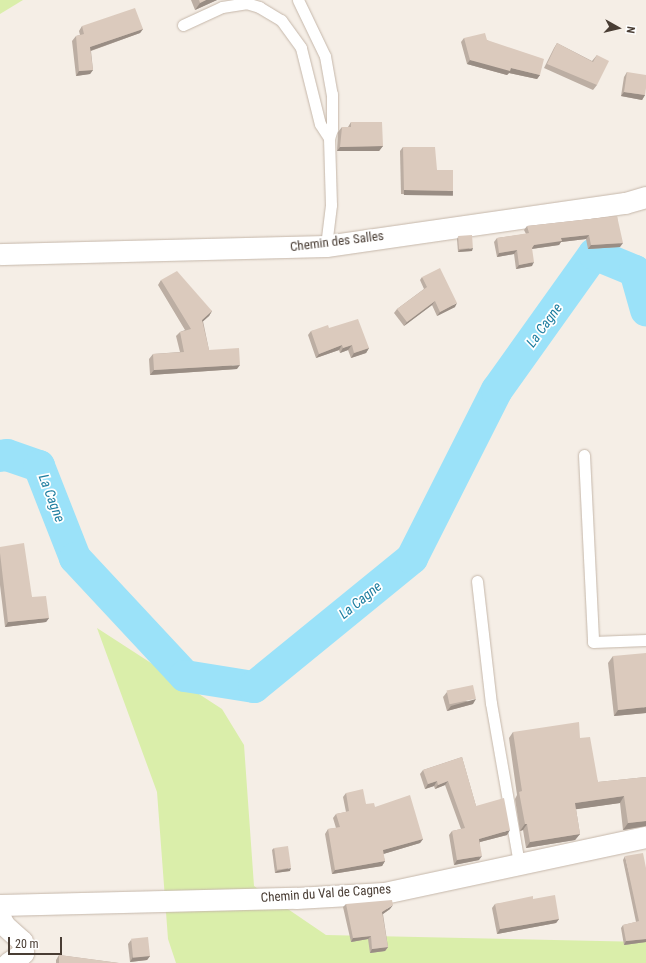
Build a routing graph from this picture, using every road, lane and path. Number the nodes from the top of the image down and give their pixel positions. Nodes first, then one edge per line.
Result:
1 (298, 0) edge
2 (183, 25) dead end
3 (329, 138) junction
4 (646, 197) edge
5 (326, 246) junction
6 (0, 254) edge
7 (584, 455) dead end
8 (477, 581) dead end
9 (646, 640) edge
10 (646, 837) edge
11 (519, 864) junction
12 (0, 905) edge
13 (0, 917) edge
14 (8, 963) edge

1 - 3 lane
2 - 3 lane
3 - 5 lane
4 - 5 street, Chemin des Salles
5 - 6 street, Chemin des Salles
7 - 9 lane
8 - 11 lane
10 - 11 street, Chemin du Val de Cagnes
11 - 12 street, Chemin du Val de Cagnes
13 - 14 street

